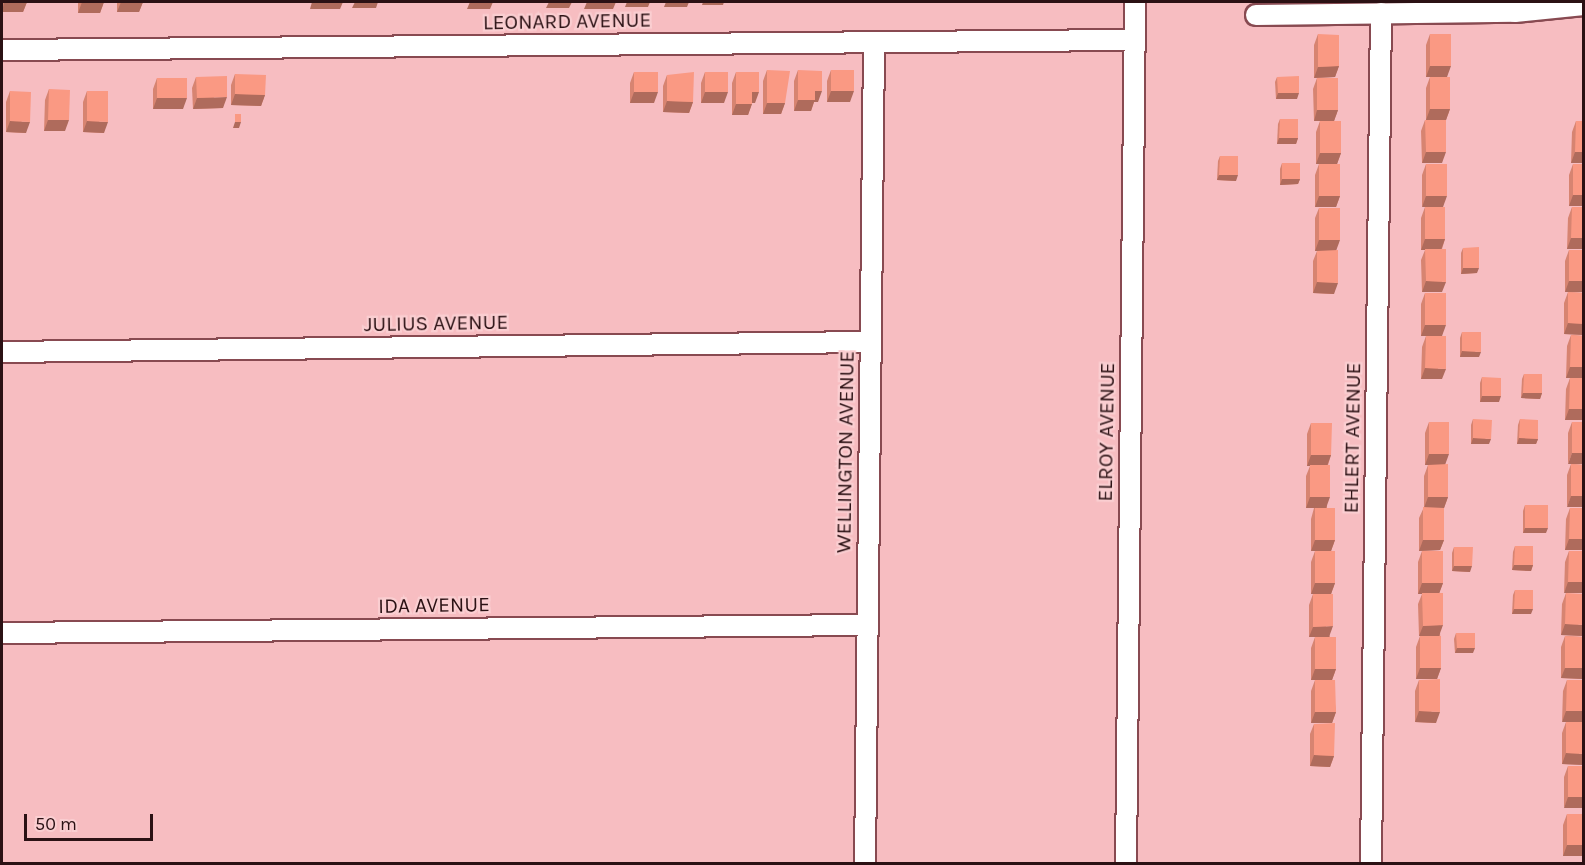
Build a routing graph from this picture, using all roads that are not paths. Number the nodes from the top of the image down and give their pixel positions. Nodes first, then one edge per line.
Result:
1 (1135, 2) edge
2 (1584, 5) edge
3 (1381, 14) junction
4 (1256, 15) dead end
5 (1134, 40) junction
6 (874, 42) junction
7 (2, 50) edge
8 (871, 342) junction
9 (2, 352) edge
10 (866, 625) junction
11 (2, 633) edge
12 (865, 864) edge
13 (1126, 864) edge
14 (1371, 864) edge

1 - 5 street, ELROY AVENUE
2 - 3 street
3 - 4 street
3 - 14 street, EHLERT AVENUE
5 - 6 street, LEONARD AVENUE
5 - 13 street, ELROY AVENUE
6 - 7 street, LEONARD AVENUE
6 - 8 street, WELLINGTON AVENUE
8 - 9 street, JULIUS AVENUE
8 - 10 street, WELLINGTON AVENUE
10 - 11 street, IDA AVENUE
10 - 12 street, WELLINGTON AVENUE

